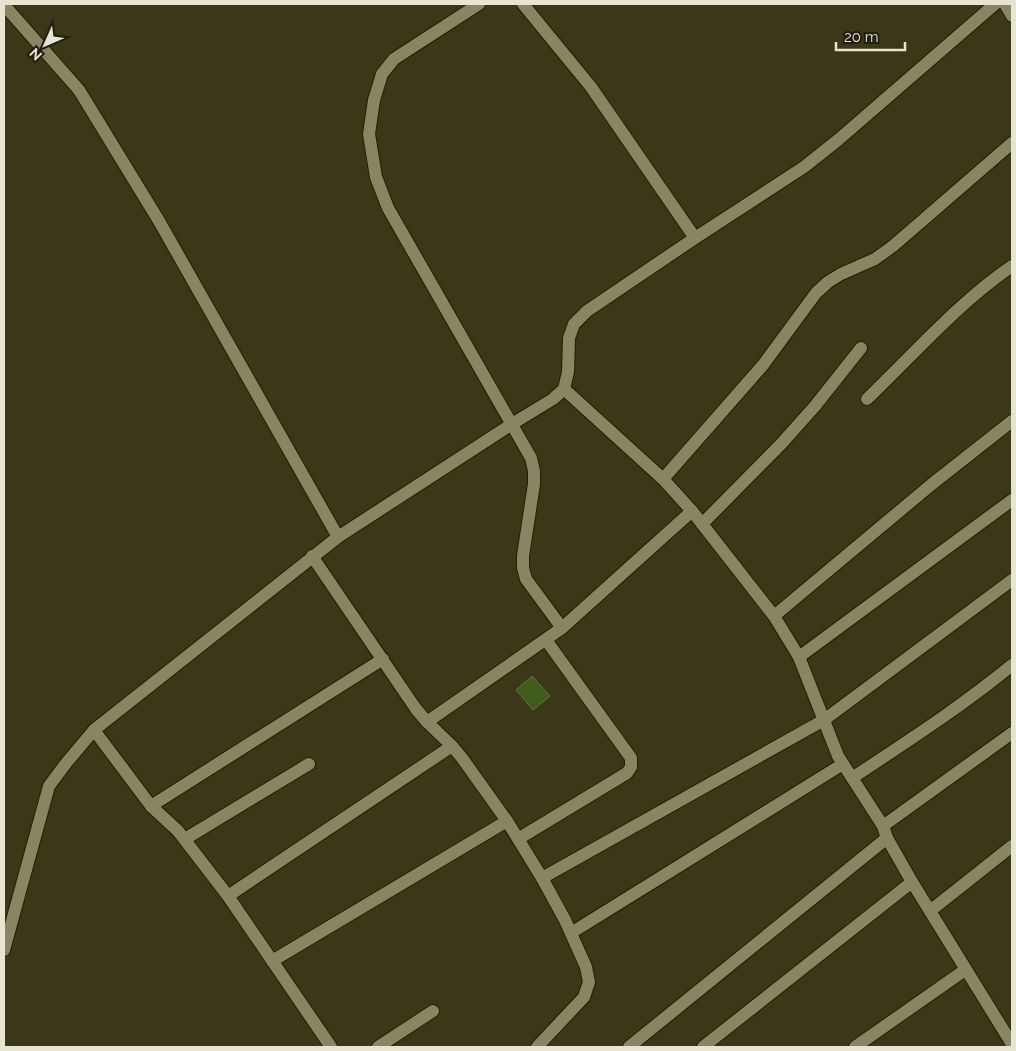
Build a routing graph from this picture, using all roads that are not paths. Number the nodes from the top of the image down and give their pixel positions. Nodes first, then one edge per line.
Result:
1 (479, 4) edge
2 (523, 4) edge
3 (995, 4) edge
4 (1005, 4) edge
5 (4, 5) edge
6 (1012, 16) edge
7 (1012, 144) edge
8 (695, 238) junction
9 (1012, 266) edge
10 (861, 348) dead end
11 (564, 389) junction
12 (867, 399) dead end
13 (1012, 420) edge
14 (512, 424) junction
15 (663, 479) junction
16 (1012, 500) edge
17 (692, 511) junction
18 (702, 524) junction
19 (338, 537) junction
20 (312, 556) junction
21 (1012, 580) edge
22 (774, 616) junction
23 (562, 628) junction
24 (546, 640) junction
25 (799, 657) junction
26 (383, 659) junction
27 (1012, 665) edge
28 (824, 720) junction
29 (427, 722) junction
30 (94, 730) junction
31 (1012, 733) edge
32 (452, 746) junction
33 (309, 764) dead end
34 (843, 764) junction
35 (852, 778) junction
36 (151, 806) junction
37 (507, 821) junction
38 (885, 832) junction
39 (518, 839) junction
40 (185, 840) junction
41 (1012, 846) edge
42 (542, 878) junction
43 (912, 882) junction
44 (228, 896) junction
45 (930, 911) junction
46 (571, 933) junction
47 (4, 950) edge
48 (272, 961) junction
49 (965, 970) junction
50 (433, 1011) dead end
51 (1012, 1044) edge
52 (331, 1047) edge
53 (378, 1047) edge
54 (537, 1047) edge
55 (628, 1047) edge
56 (703, 1047) edge
57 (855, 1047) edge

1 - 14 street
2 - 8 street
3 - 8 street
4 - 6 street
5 - 19 street
7 - 15 street
8 - 11 street
9 - 12 street
10 - 18 street
11 - 14 street
11 - 15 street
13 - 22 street
14 - 19 street
14 - 23 street
15 - 17 street
16 - 25 street
17 - 18 street
17 - 23 street
18 - 22 street
19 - 20 street
20 - 26 street
20 - 30 street
21 - 28 street
22 - 25 street
23 - 24 street
24 - 29 street
24 - 39 street
25 - 28 street
26 - 29 street
26 - 36 street
27 - 35 street
28 - 34 street
28 - 42 street
29 - 32 street
30 - 36 street
30 - 47 street
31 - 38 street
32 - 37 street
32 - 44 street
33 - 40 street
34 - 35 street
34 - 46 street
35 - 38 street
36 - 40 street
37 - 39 street
37 - 48 street
38 - 43 street
38 - 55 street
39 - 42 street
40 - 44 street
41 - 45 street
42 - 46 street
43 - 45 street
43 - 56 street
44 - 48 street
45 - 49 street
46 - 54 street
48 - 52 street
49 - 51 street
49 - 57 street
50 - 53 street

